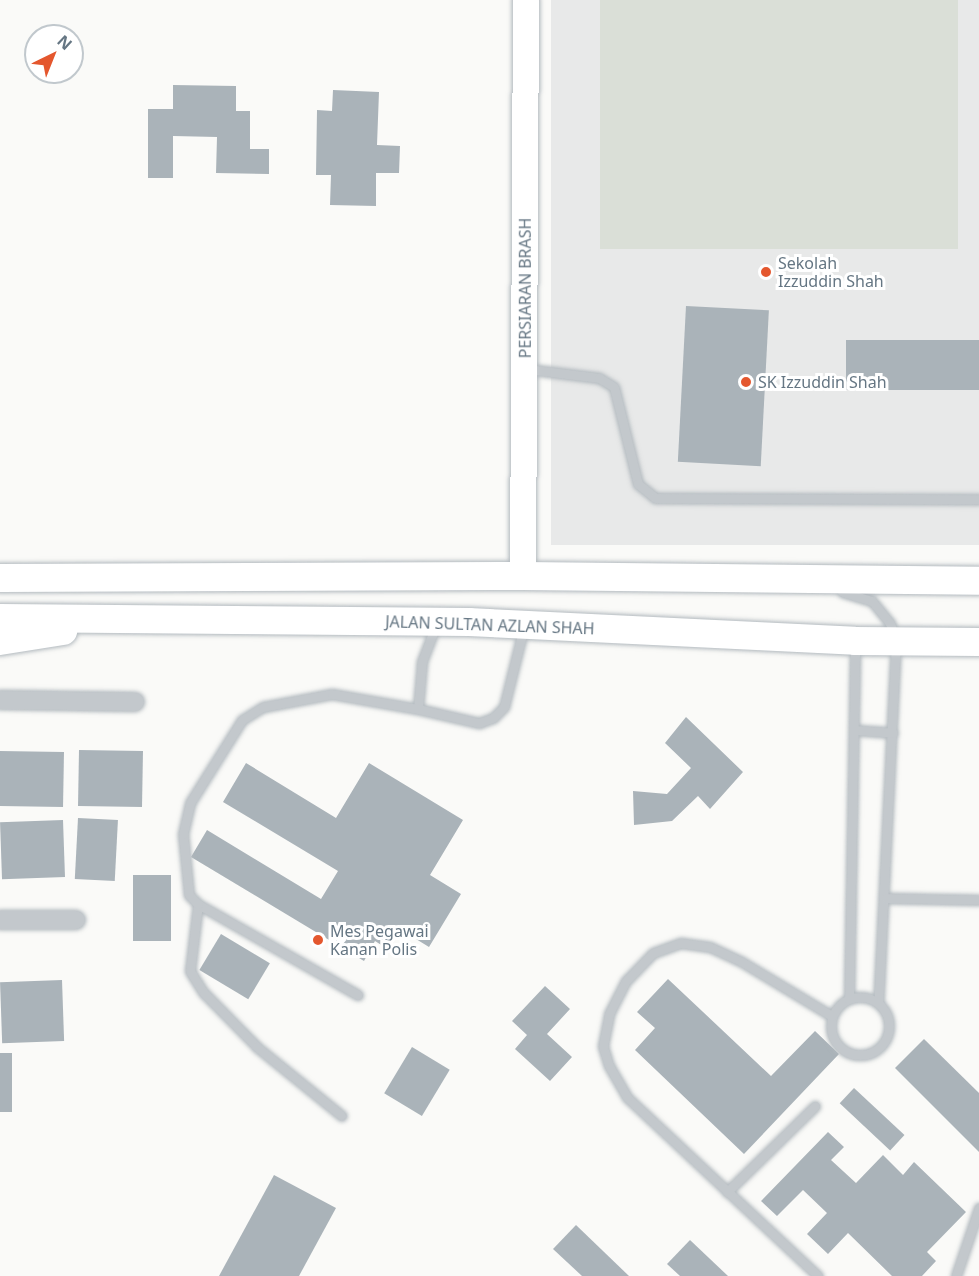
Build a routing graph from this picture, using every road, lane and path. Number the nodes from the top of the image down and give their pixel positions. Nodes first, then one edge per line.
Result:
1 (526, 0) edge
2 (524, 369) junction
3 (979, 499) edge
4 (523, 576) junction
5 (0, 578) edge
6 (758, 579) junction
7 (979, 581) edge
8 (0, 602) edge
9 (0, 618) edge
10 (86, 618) junction
11 (118, 619) junction
12 (437, 622) junction
13 (524, 625) junction
14 (0, 641) edge
15 (855, 641) junction
16 (896, 641) junction
17 (979, 642) edge
18 (0, 699) edge
19 (135, 702) dead end
20 (418, 709) junction
21 (854, 730) junction
22 (892, 733) junction
23 (886, 898) junction
24 (979, 900) edge
25 (198, 904) junction
26 (0, 920) edge
27 (76, 920) dead end
28 (358, 994) dead end
29 (849, 999) junction
30 (878, 1004) junction
31 (832, 1016) junction
32 (815, 1106) dead end
33 (342, 1116) dead end
34 (727, 1192) junction
35 (979, 1208) edge
36 (818, 1276) edge
37 (956, 1276) edge

1 - 2 street, PERSIARAN BRASH
2 - 3 lane
2 - 4 street, PERSIARAN BRASH
4 - 5 main road
4 - 6 main road
6 - 7 main road
6 - 16 lane
8 - 10 main road
9 - 10 main road, JALAN SULTAN AZLAN SHAH
10 - 11 main road, JALAN SULTAN AZLAN SHAH
11 - 12 main road, JALAN SULTAN AZLAN SHAH
11 - 14 main road
12 - 13 main road, JALAN SULTAN AZLAN SHAH
12 - 20 lane
13 - 15 main road, JALAN SULTAN AZLAN SHAH
13 - 20 lane
15 - 16 main road, JALAN SULTAN AZLAN SHAH
15 - 21 lane
16 - 17 main road, JALAN SULTAN AZLAN SHAH
16 - 22 lane
18 - 19 street
20 - 25 lane
21 - 22 lane
21 - 29 lane
22 - 23 lane
23 - 24 lane
23 - 30 lane
25 - 28 lane
25 - 33 lane
26 - 27 street
29 - 30 lane
29 - 31 lane
30 - 31 lane
31 - 34 lane
32 - 34 lane
34 - 36 lane
35 - 37 lane

